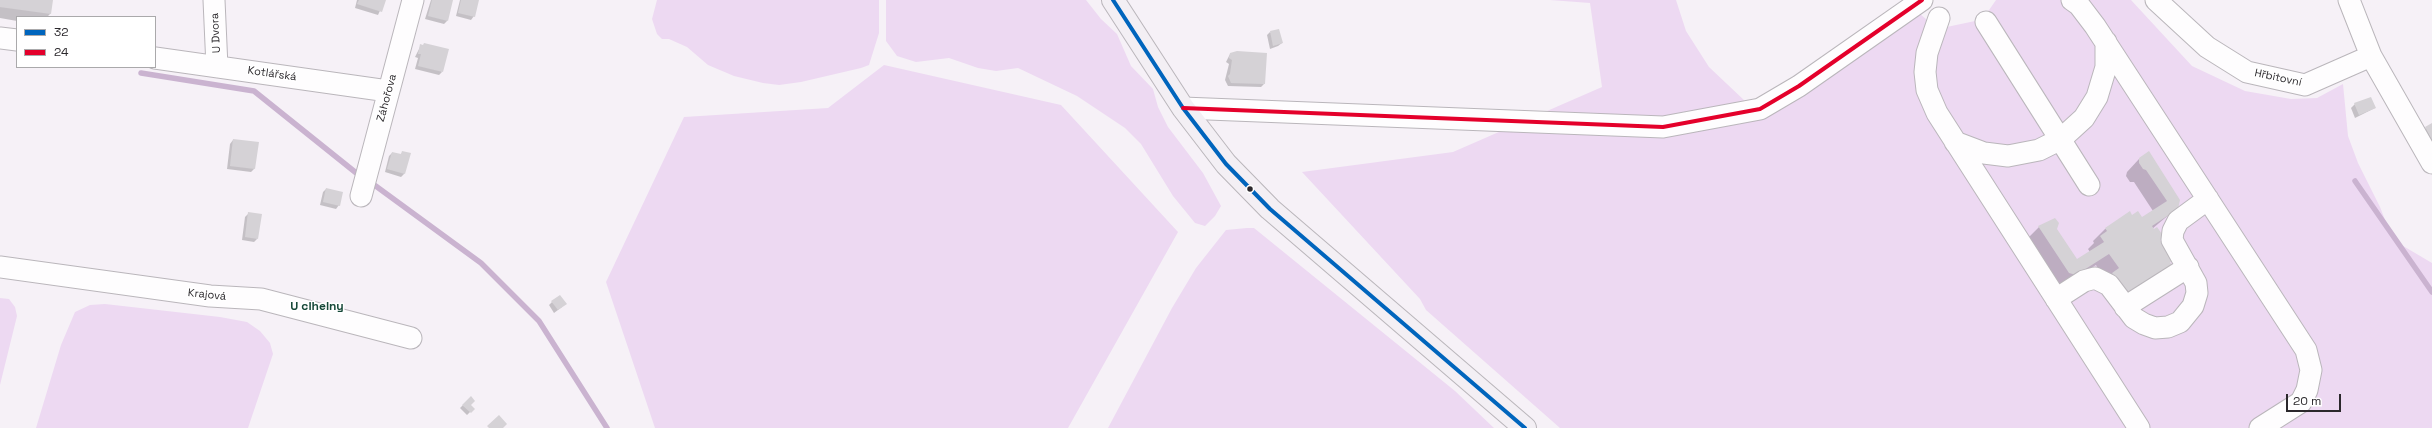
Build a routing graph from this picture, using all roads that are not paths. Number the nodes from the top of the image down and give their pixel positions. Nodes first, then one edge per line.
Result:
1 (214, 0) edge
2 (413, 0) edge
3 (1113, 0) edge
4 (1922, 0) edge
5 (2072, 0) edge
6 (2156, 0) edge
7 (2349, 0) edge
8 (1939, 18) dead end
9 (1986, 22) dead end
10 (0, 38) edge
11 (16, 40) edge
12 (2106, 42) junction
13 (2371, 56) junction
14 (156, 58) edge
15 (218, 67) junction
16 (388, 91) junction
17 (1183, 108) junction
18 (2061, 139) junction
19 (1955, 142) junction
20 (2432, 163) edge
21 (2089, 185) dead end
22 (361, 196) dead end
23 (2208, 199) junction
24 (0, 267) edge
25 (2188, 267) junction
26 (2056, 299) junction
27 (2125, 307) junction
28 (411, 338) dead end
29 (1525, 428) edge
30 (2139, 428) edge
31 (2260, 428) edge

1 - 15 street, U Dvora
2 - 16 street, Záhořova
3 - 17 street
4 - 17 street
5 - 12 street
6 - 13 street, Hřbitovní
7 - 13 street
8 - 19 street
9 - 18 street
10 - 11 street
12 - 18 street
12 - 23 street
13 - 20 street
14 - 15 street, Kotlářská
15 - 16 street, Kotlářská
16 - 22 street, Záhořova
17 - 29 street
18 - 19 street
18 - 21 street
19 - 26 street
23 - 25 street
23 - 31 street
24 - 28 street, Krajová
25 - 27 street
25 - 27 street
26 - 27 street
26 - 30 street

